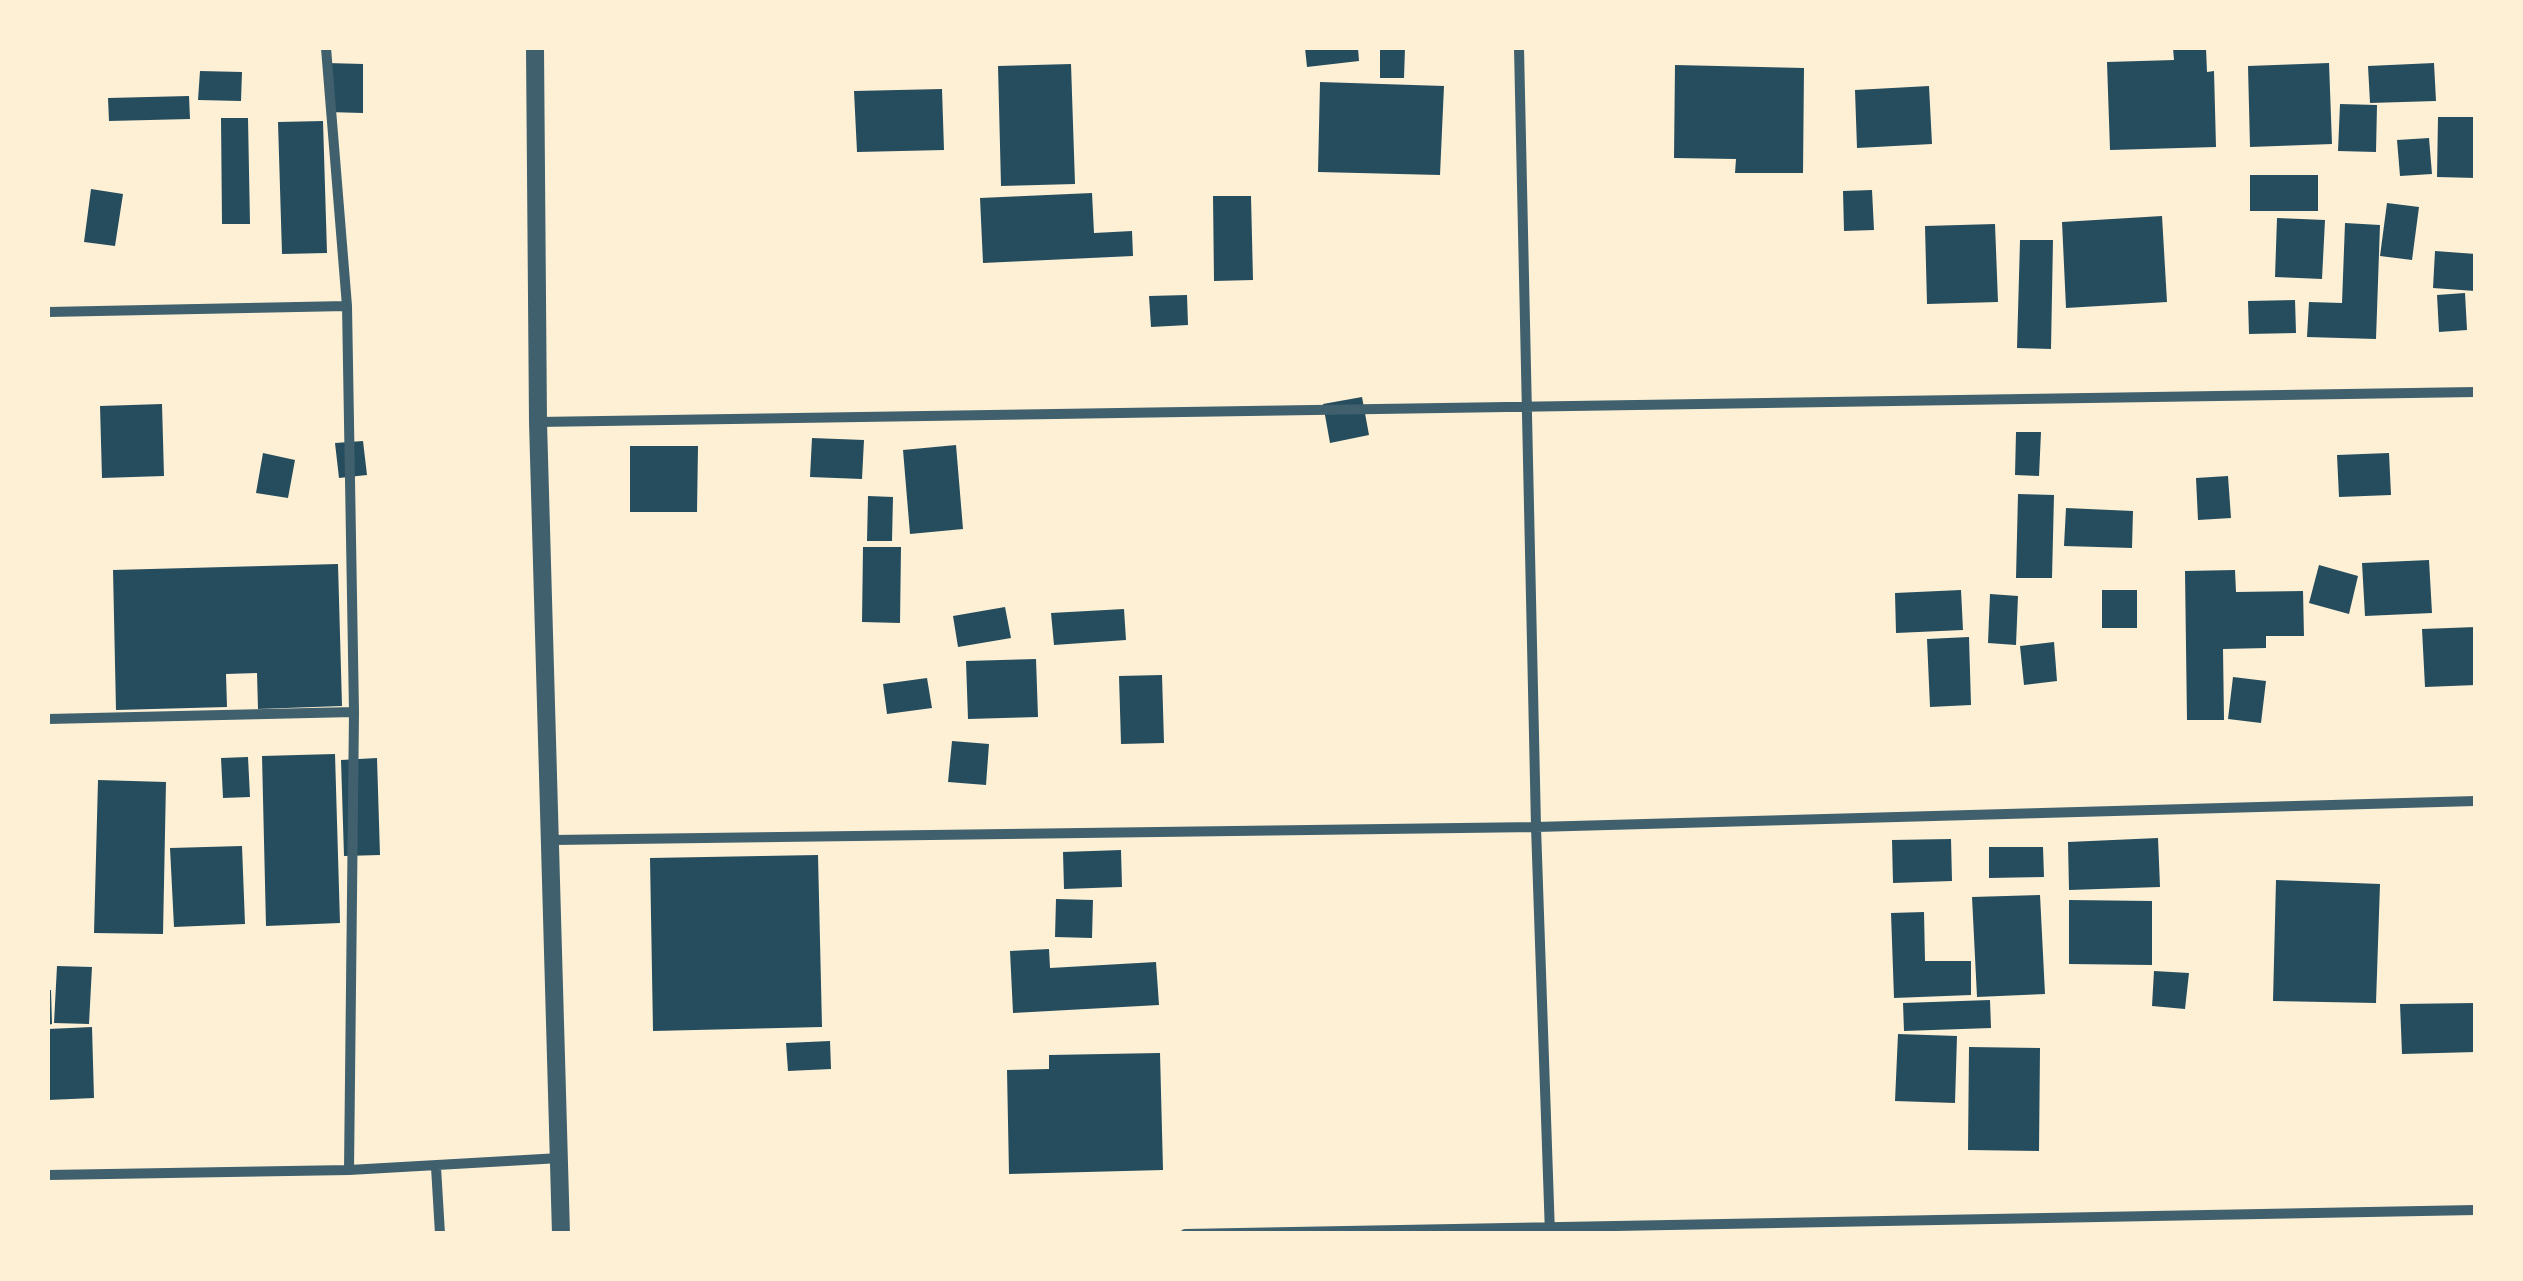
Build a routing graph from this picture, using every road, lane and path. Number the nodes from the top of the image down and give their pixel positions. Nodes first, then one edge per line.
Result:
1 (326, 48) edge
2 (535, 48) edge
3 (1519, 48) edge
4 (347, 306) junction
5 (48, 312) edge
6 (2476, 392) edge
7 (1525, 408) junction
8 (538, 422) junction
9 (354, 712) junction
10 (48, 720) edge
11 (2476, 801) edge
12 (1536, 826) junction
13 (553, 840) junction
14 (560, 1158) junction
15 (436, 1167) junction
16 (349, 1170) junction
17 (48, 1175) edge
18 (2476, 1210) edge
19 (1550, 1229) edge
20 (440, 1234) edge
21 (561, 1234) edge
22 (1185, 1234) edge

1 - 4 street
2 - 8 street
3 - 7 street
4 - 5 street
4 - 9 street
6 - 7 street
7 - 8 street
7 - 12 street
8 - 13 street
9 - 10 street
9 - 16 street
11 - 12 street
12 - 13 street
12 - 19 street
13 - 14 street
14 - 15 street
14 - 21 street
15 - 16 street
15 - 20 street
16 - 17 street
18 - 19 street
19 - 22 street

